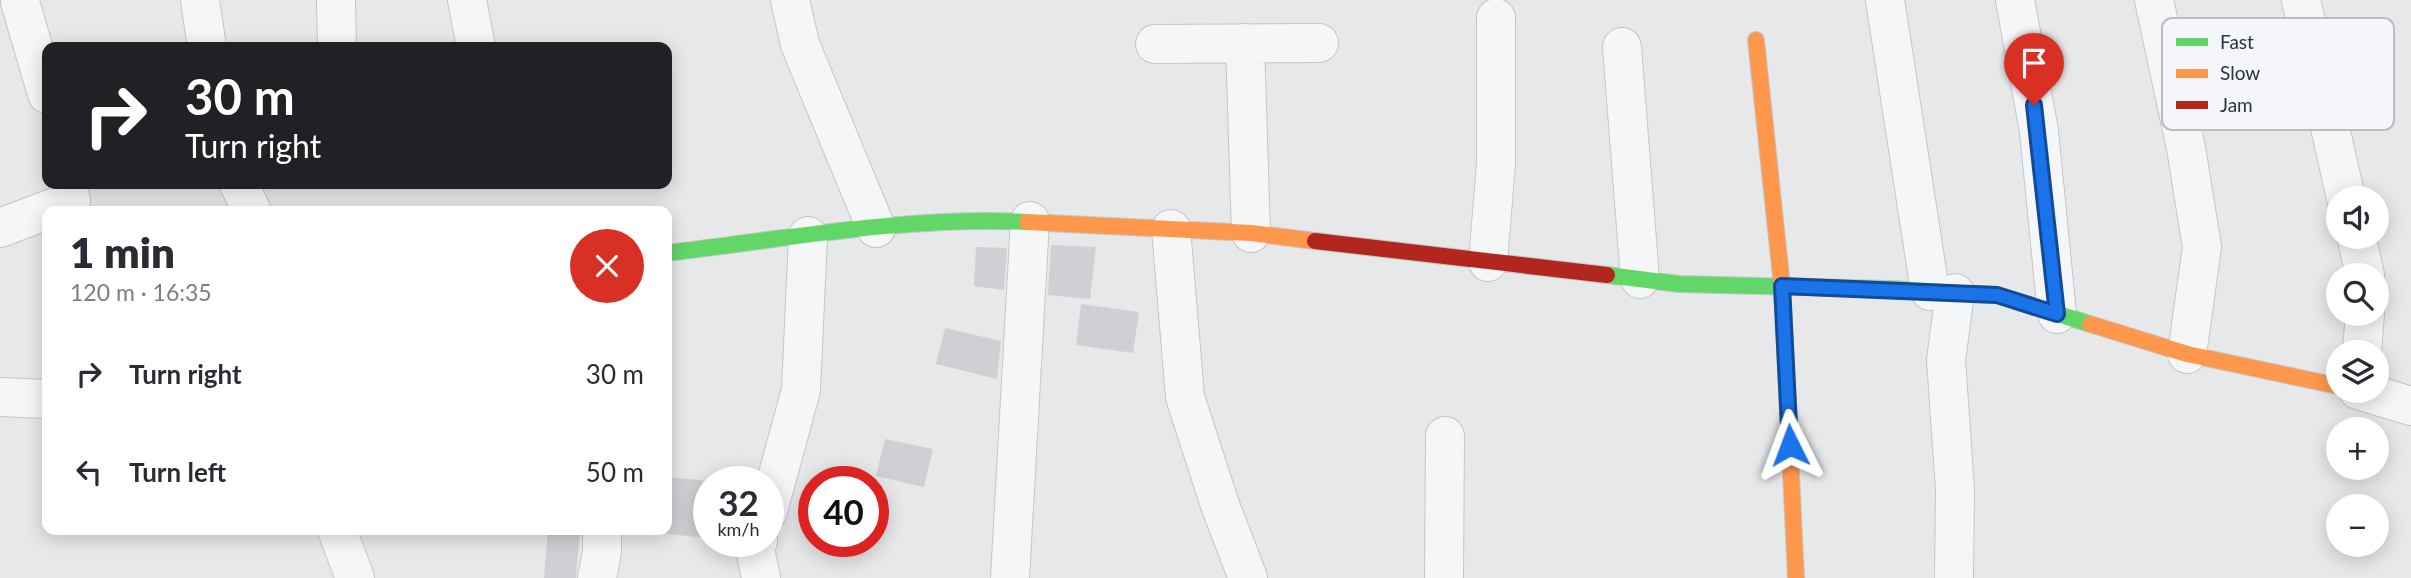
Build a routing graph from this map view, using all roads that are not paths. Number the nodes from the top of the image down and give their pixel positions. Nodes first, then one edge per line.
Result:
1 (200, 0) edge
2 (336, 0) edge
3 (467, 0) edge
4 (790, 0) edge
5 (1885, 0) edge
6 (2015, 0) edge
7 (2154, 0) edge
8 (2301, 0) edge
9 (14, 5) edge
10 (1496, 18) dead end
11 (2305, 18) edge
12 (2162, 37) edge
13 (1756, 40) dead end
14 (205, 42) edge
15 (337, 42) edge
16 (475, 42) edge
17 (1245, 43) junction
18 (1319, 43) dead end
19 (1155, 44) dead end
20 (1622, 47) dead end
21 (42, 77) edge
22 (2182, 130) edge
23 (2331, 130) edge
24 (2343, 186) edge
25 (69, 189) edge
26 (241, 189) edge
27 (58, 206) edge
28 (249, 206) edge
29 (42, 212) edge
30 (1030, 221) junction
31 (0, 228) edge
32 (876, 228) junction
33 (1171, 229) junction
34 (1251, 233) junction
35 (808, 236) junction
36 (672, 252) edge
37 (1488, 262) junction
38 (1640, 279) junction
39 (1782, 286) junction
40 (1943, 292) junction
41 (2057, 314) junction
42 (2187, 354) junction
43 (2326, 383) edge
44 (0, 397) edge
45 (42, 399) edge
46 (2389, 399) edge
47 (2411, 406) edge
48 (1445, 436) dead end
49 (780, 466) edge
50 (339, 535) edge
51 (602, 535) edge
52 (757, 557) edge
53 (355, 578) edge
54 (597, 578) edge
55 (761, 578) edge
56 (1010, 578) edge
57 (1248, 578) edge
58 (1444, 578) edge
59 (1796, 578) edge
60 (1954, 578) edge

1 - 14 street
2 - 15 street
3 - 16 street
4 - 32 street
5 - 40 street
6 - 41 street
7 - 12 street
8 - 11 street
9 - 21 street
10 - 37 street
13 - 39 street
17 - 18 street
17 - 19 street
17 - 34 street
20 - 38 street
22 - 42 street
23 - 24 street
25 - 27 street
26 - 28 street
29 - 31 street
30 - 32 street
30 - 33 street
30 - 56 street
32 - 35 street
33 - 34 street
33 - 57 street
34 - 37 street
35 - 36 street
35 - 49 street
37 - 38 street
38 - 39 street
39 - 40 street
39 - 59 street
40 - 41 street
40 - 60 street
41 - 42 street
42 - 43 street
44 - 45 street
46 - 47 street
48 - 58 street
50 - 53 street
51 - 54 street
52 - 55 street

